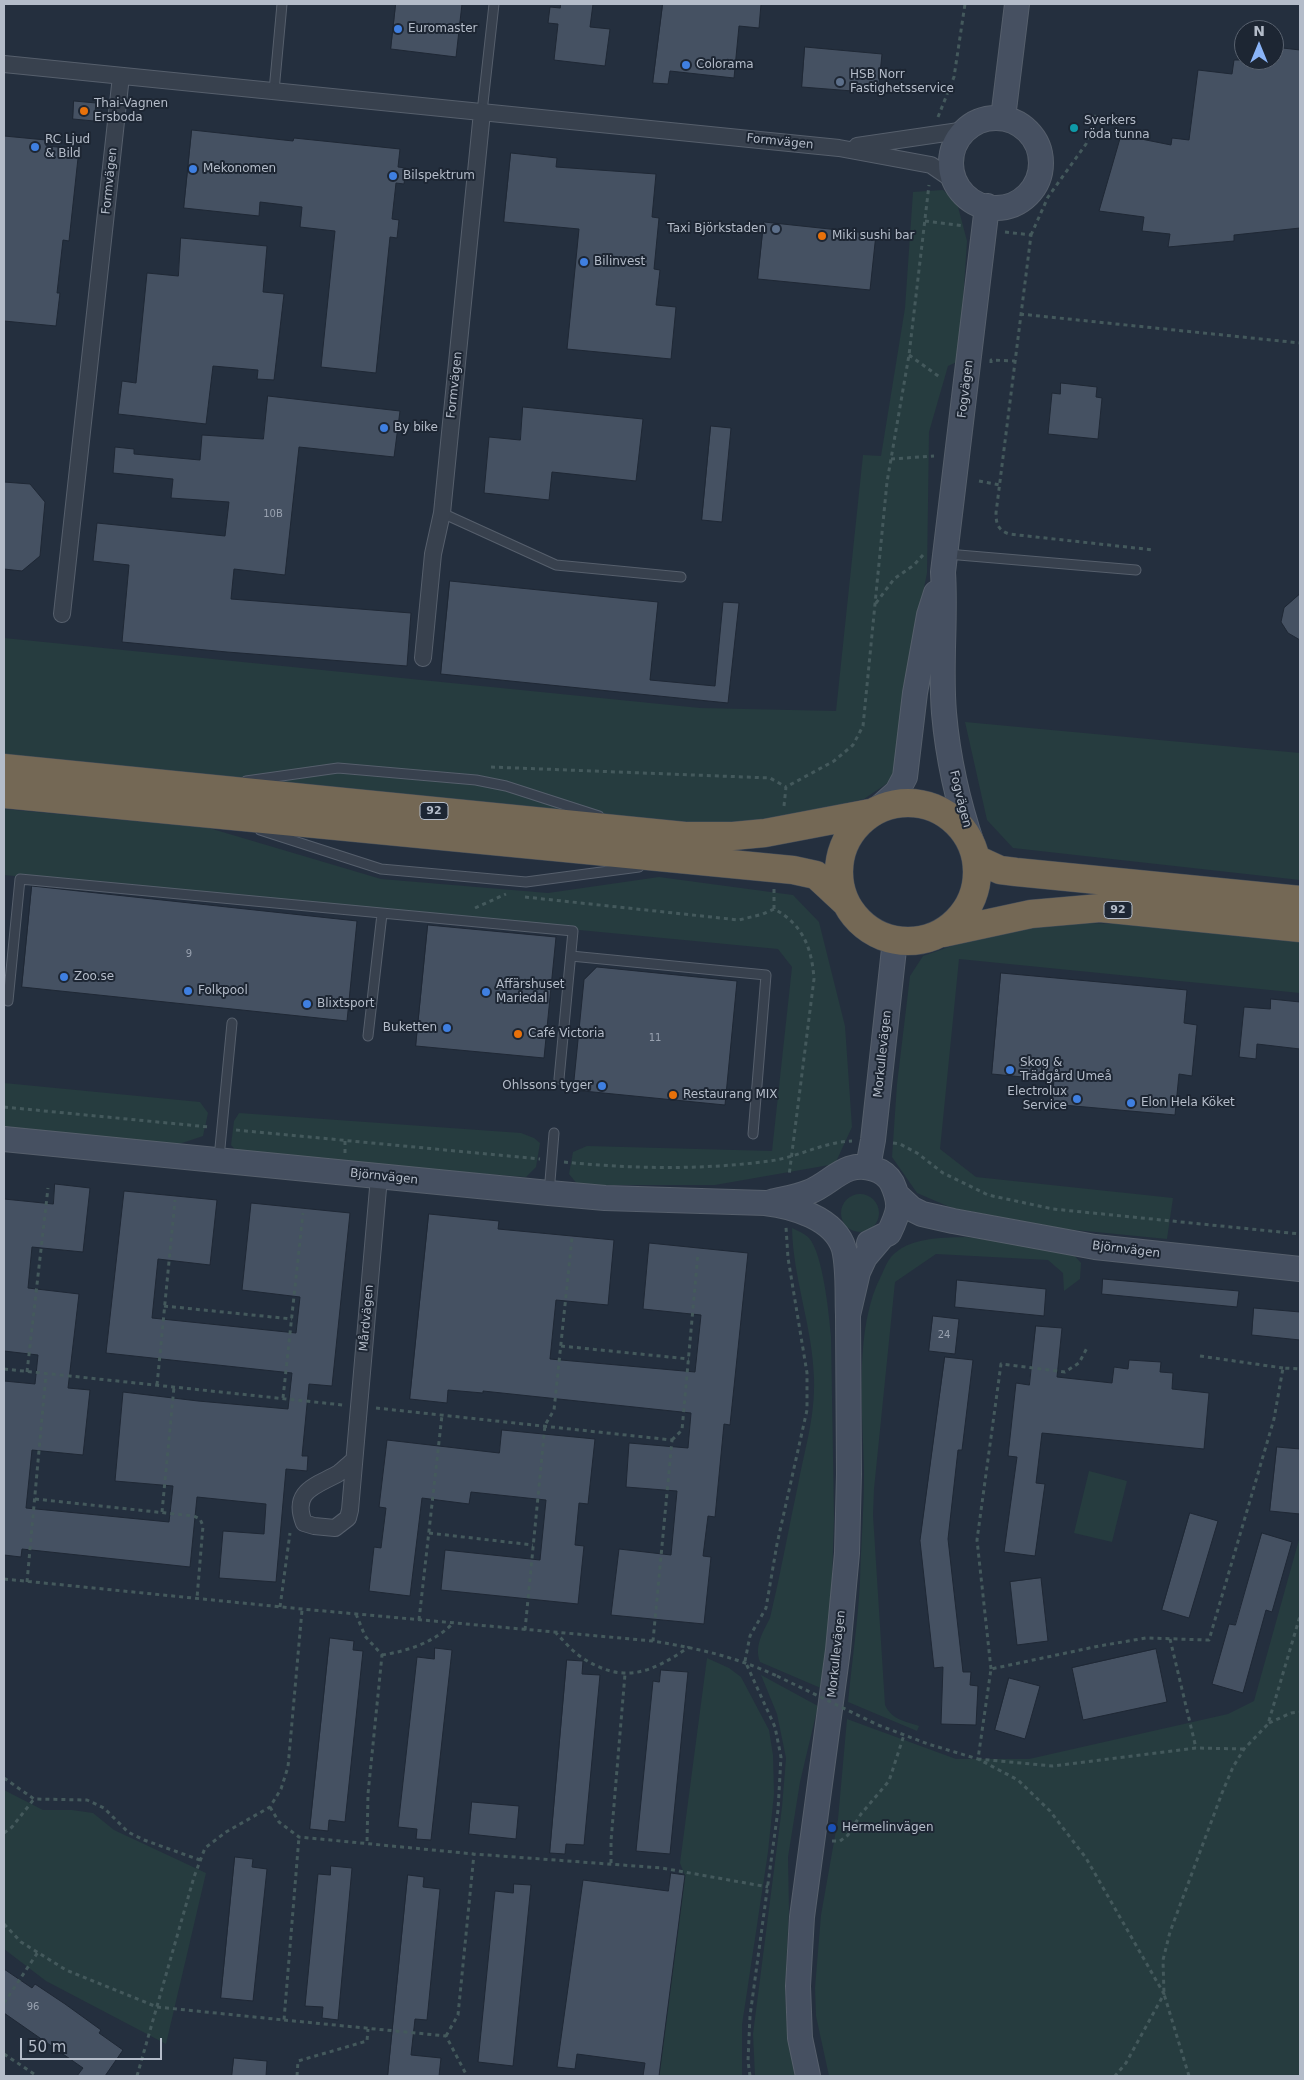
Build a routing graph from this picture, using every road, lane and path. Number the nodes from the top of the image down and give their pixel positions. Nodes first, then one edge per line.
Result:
1 (282, 4) edge
2 (494, 4) edge
3 (966, 4) edge
4 (1018, 4) edge
5 (4, 64) edge
6 (121, 76) junction
7 (274, 91) junction
8 (482, 112) junction
9 (1096, 115) dead end
10 (1003, 118) junction
11 (966, 130) junction
12 (935, 135) junction
13 (839, 148) junction
14 (931, 165) junction
15 (953, 180) junction
16 (985, 217) junction
17 (925, 221) junction
18 (1031, 235) junction
19 (1020, 314) junction
20 (1300, 343) edge
21 (909, 355) junction
22 (1015, 361) junction
23 (990, 369) dead end
24 (941, 378) dead end
25 (934, 456) dead end
26 (891, 459) junction
27 (979, 481) dead end
28 (1000, 485) junction
29 (442, 513) junction
30 (1154, 550) dead end
31 (937, 557) junction
32 (1136, 570) dead end
33 (681, 577) dead end
34 (876, 604) junction
35 (62, 614) dead end
36 (423, 658) dead end
37 (484, 767) dead end
38 (4, 768) edge
39 (786, 787) junction
40 (4, 794) edge
41 (783, 810) dead end
42 (875, 811) junction
43 (215, 815) junction
44 (684, 848) junction
45 (974, 853) junction
46 (774, 882) dead end
47 (497, 892) dead end
48 (514, 895) dead end
49 (522, 896) dead end
50 (1300, 900) edge
51 (845, 902) junction
52 (774, 909) junction
53 (382, 914) junction
54 (1300, 928) edge
55 (937, 935) junction
56 (895, 940) junction
57 (571, 956) junction
58 (8, 1001) dead end
59 (232, 1023) dead end
60 (368, 1036) dead end
61 (559, 1079) dead end
62 (4, 1107) edge
63 (222, 1128) junction
64 (554, 1133) dead end
65 (753, 1134) dead end
66 (4, 1139) edge
67 (874, 1140) junction
68 (791, 1156) junction
69 (551, 1160) junction
70 (219, 1161) junction
71 (868, 1167) junction
72 (379, 1177) junction
73 (828, 1183) junction
74 (48, 1188) dead end
75 (549, 1193) junction
76 (898, 1197) junction
77 (175, 1200) dead end
78 (780, 1202) junction
79 (303, 1213) dead end
80 (953, 1221) junction
81 (833, 1232) junction
82 (1300, 1234) edge
83 (886, 1235) junction
84 (572, 1238) dead end
85 (698, 1253) dead end
86 (1300, 1269) edge
87 (164, 1306) junction
88 (848, 1315) junction
89 (292, 1320) junction
90 (561, 1346) junction
91 (1088, 1346) dead end
92 (1200, 1356) dead end
93 (689, 1359) junction
94 (1283, 1368) junction
95 (4, 1369) edge
96 (1300, 1369) edge
97 (27, 1372) junction
98 (46, 1374) junction
99 (157, 1385) junction
100 (174, 1387) junction
101 (283, 1398) junction
102 (359, 1406) junction
103 (442, 1415) junction
104 (545, 1425) junction
105 (672, 1440) junction
106 (354, 1460) junction
107 (35, 1499) junction
108 (162, 1512) junction
109 (304, 1523) junction
110 (429, 1533) junction
111 (533, 1545) junction
112 (4, 1579) edge
113 (27, 1582) junction
114 (197, 1598) junction
115 (280, 1607) junction
116 (302, 1609) junction
117 (356, 1614) junction
118 (1300, 1616) edge
119 (420, 1620) junction
120 (453, 1623) junction
121 (525, 1630) junction
122 (555, 1632) junction
123 (1170, 1639) junction
124 (653, 1641) junction
125 (689, 1647) junction
126 (382, 1655) junction
127 (745, 1662) junction
128 (991, 1669) junction
129 (626, 1674) junction
130 (1300, 1712) edge
131 (1268, 1724) junction
132 (904, 1735) junction
133 (1196, 1748) junction
134 (1244, 1749) junction
135 (978, 1759) junction
136 (4, 1778) edge
137 (34, 1799) junction
138 (270, 1807) junction
139 (4, 1833) edge
140 (299, 1837) junction
141 (829, 1841) dead end
142 (367, 1844) junction
143 (474, 1854) junction
144 (200, 1860) junction
145 (611, 1863) junction
146 (768, 1887) junction
147 (4, 1924) edge
148 (38, 1952) junction
149 (1164, 1994) junction
150 (4, 2003) edge
151 (157, 2007) junction
152 (284, 2020) junction
153 (368, 2028) junction
154 (446, 2036) junction
155 (4, 2054) edge
156 (37, 2076) edge
157 (138, 2076) edge
158 (296, 2076) edge
159 (467, 2076) edge
160 (750, 2076) edge
161 (808, 2076) edge
162 (1115, 2076) edge
163 (1189, 2076) edge

1 - 7 lane
2 - 8 lane
3 - 12 path
4 - 10 street
5 - 6 street, Formvägen
6 - 7 street, Formvägen
6 - 35 street, Formvägen
7 - 8 street, Formvägen
8 - 13 street, Formvägen
8 - 29 street, Formvägen
9 - 18 path
10 - 11 street, Formvägen
10 - 16 street, Formvägen
11 - 12 street, Formvägen
11 - 15 street
12 - 13 street, Formvägen
13 - 14 street, Formvägen
14 - 15 street, Formvägen
14 - 17 path
15 - 16 street, Formvägen
16 - 17 path
16 - 18 path
16 - 31 street, Fogvägen
17 - 21 path
18 - 19 path
19 - 20 path
19 - 22 path
21 - 24 path
21 - 26 path
22 - 23 path
22 - 28 path
25 - 26 path
26 - 34 path
27 - 28 path
28 - 30 path
29 - 33 lane
29 - 36 street, Formvägen
31 - 32 lane
31 - 34 path
31 - 42 street, Fogvägen
31 - 45 street, Fogvägen
34 - 39 path
37 - 39 path
38 - 44 highway, 92
39 - 41 path
40 - 43 highway, 92
42 - 44 highway, 92
42 - 45 highway
42 - 51 highway
43 - 44 highway, 92
43 - 44 lane
44 - 51 highway, 92
45 - 50 highway, 92
45 - 55 highway
46 - 52 path
47 - 48 path
49 - 52 path
51 - 56 highway
52 - 68 path
53 - 57 lane
53 - 58 lane
53 - 60 lane
54 - 55 highway, 92
55 - 56 highway
56 - 67 street, Morkullevägen
57 - 61 lane
57 - 65 lane
59 - 63 lane
62 - 63 path
63 - 69 path
63 - 70 lane
64 - 69 lane
66 - 70 street, Björnvägen
67 - 68 path
67 - 71 street, Morkullevägen
67 - 82 path
68 - 69 path
68 - 78 path
69 - 75 lane
70 - 72 street, Björnvägen
71 - 73 street, Björnvägen
71 - 76 street, Björnvägen
72 - 75 street, Björnvägen
72 - 102 street, Mårdvägen
73 - 78 street, Björnvägen
73 - 81 street
74 - 97 path
75 - 78 street, Björnvägen
76 - 80 street, Björnvägen
76 - 83 street
77 - 87 path
78 - 81 street, Björnvägen
78 - 127 path
79 - 89 path
80 - 83 street, Björnvägen
80 - 86 street, Björnvägen
81 - 83 street, Björnvägen
81 - 88 street
83 - 88 street, Morkullevägen
84 - 90 path
85 - 93 path
87 - 89 path
87 - 99 path
88 - 161 street, Morkullevägen
89 - 101 path
90 - 93 path
90 - 104 path
91 - 128 path
92 - 94 path
93 - 105 path
94 - 96 path
94 - 123 path
95 - 97 path
97 - 98 path
98 - 99 path
98 - 107 path
99 - 100 path
100 - 101 path
100 - 108 path
101 - 102 path
102 - 103 path
102 - 106 street, Mårdvägen
103 - 104 path
103 - 110 path
104 - 105 path
104 - 111 path
105 - 124 path
106 - 109 street
106 - 109 street, Mårdvägen
107 - 108 path
107 - 113 path
108 - 114 path
109 - 115 path
110 - 111 path
110 - 119 path
111 - 121 path
112 - 113 path
113 - 114 path
114 - 115 path
115 - 116 path
116 - 117 path
116 - 138 path
117 - 119 path
117 - 126 path
118 - 131 path
119 - 120 path
120 - 121 path
120 - 126 path
121 - 122 path
122 - 124 path
122 - 129 path
123 - 128 path
123 - 133 path
124 - 125 path
125 - 127 path
125 - 129 path
126 - 142 path
127 - 132 path, bridge
127 - 146 path
128 - 135 path
129 - 145 path
130 - 131 path
131 - 134 path
132 - 135 path
132 - 141 path
133 - 134 path
133 - 135 path
134 - 149 path
135 - 149 path
136 - 137 path
137 - 139 path
137 - 144 path
138 - 140 path
138 - 144 path
140 - 142 path
140 - 152 path
142 - 143 path
143 - 145 path
143 - 154 path
144 - 151 path
145 - 146 path
146 - 160 path
147 - 148 path
148 - 150 path
148 - 151 path
149 - 162 path
149 - 163 path
151 - 152 path
151 - 157 path
152 - 153 path
153 - 154 path
153 - 158 path
154 - 159 path
155 - 156 path

